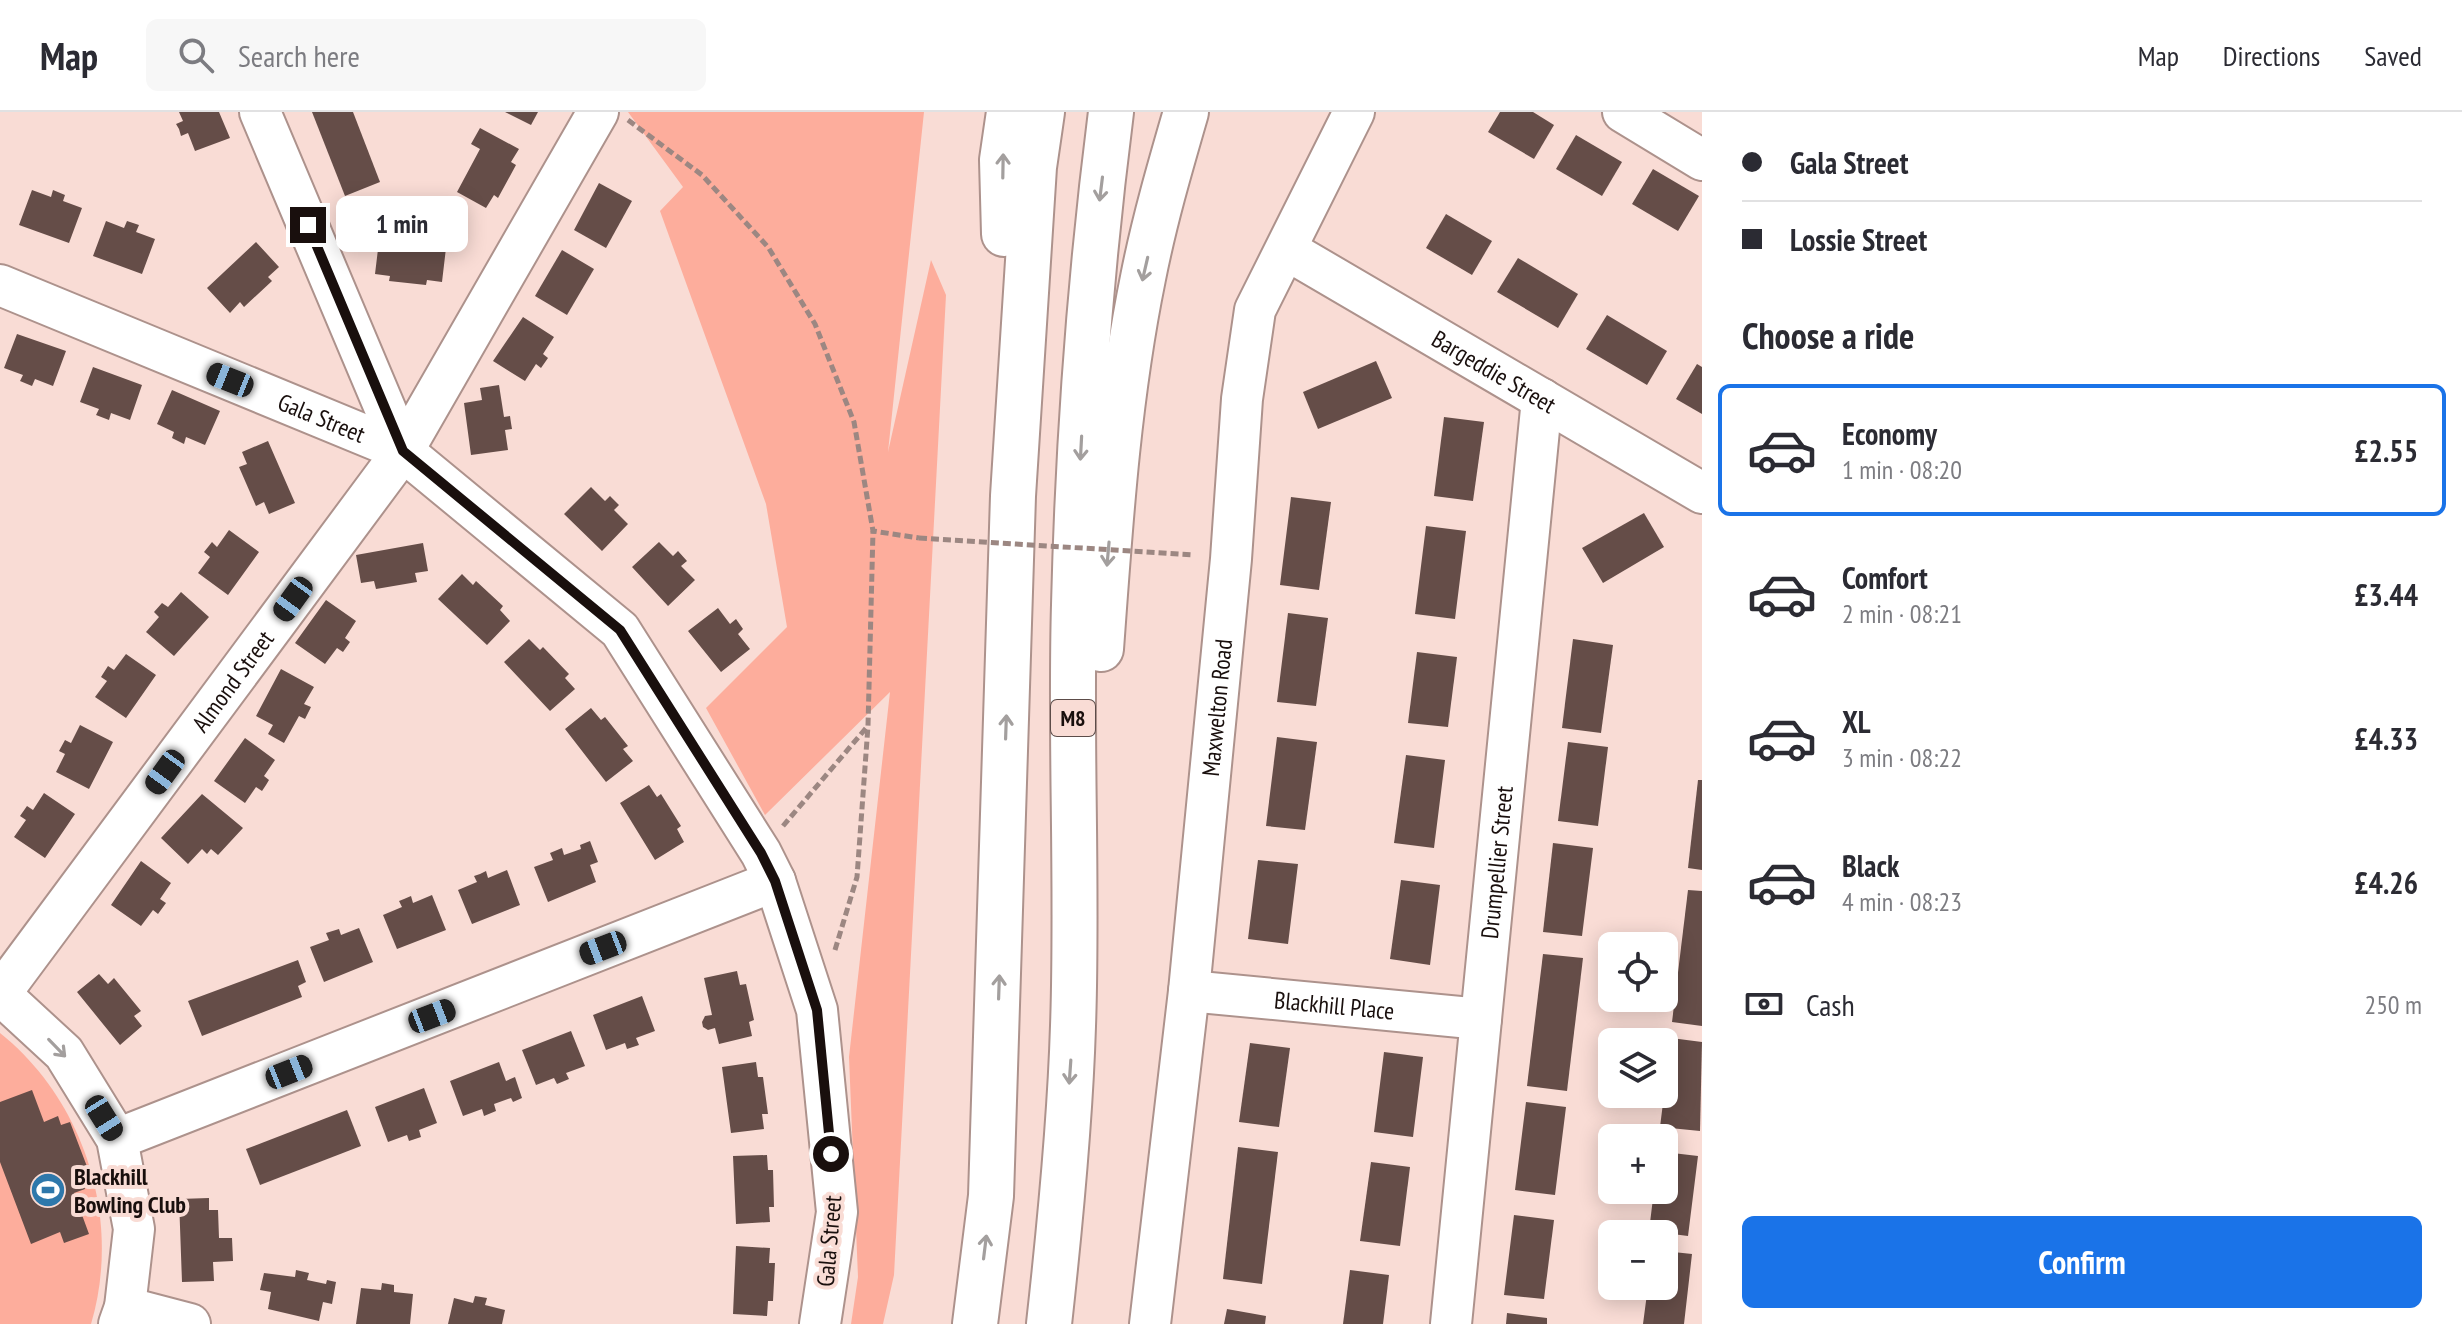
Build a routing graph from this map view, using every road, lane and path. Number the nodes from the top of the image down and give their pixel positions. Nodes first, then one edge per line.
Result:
1 (260, 112) edge
2 (598, 112) edge
3 (617, 112) edge
4 (1009, 112) edge
5 (1042, 112) edge
6 (1111, 112) edge
7 (1186, 112) edge
8 (1354, 112) edge
9 (1623, 112) edge
10 (1702, 160) edge
11 (1287, 250) junction
12 (0, 285) edge
13 (1542, 399) junction
14 (403, 451) junction
15 (1702, 493) edge
16 (1013, 496) junction
17 (873, 531) junction
18 (1194, 555) dead end
19 (868, 726) junction
20 (768, 867) junction
21 (835, 951) dead end
22 (1189, 991) junction
23 (0, 994) edge
24 (1481, 1019) junction
25 (1073, 1026) junction
26 (117, 1139) junction
27 (122, 1316) edge
28 (190, 1324) edge
29 (820, 1324) edge
30 (975, 1324) edge
31 (1049, 1324) edge
32 (1150, 1324) edge
33 (1451, 1324) edge

1 - 14 street
2 - 14 street, Almond Street
3 - 17 path
16 -> 4 highway
5 - 16 highway
6 -> 25 highway, M8
7 -> 25 highway, M8
8 - 11 street, Maxwelton Road
9 - 10 street
11 - 13 street, Bargeddie Street
11 - 22 street, Maxwelton Road
12 - 14 street, Gala Street
13 - 15 street, Bargeddie Street
13 - 24 street, Drumpellier Street
14 - 20 street, Gala Street
14 - 23 street, Almond Street
30 -> 16 highway
17 - 18 path, bridge
17 - 19 path
19 - 20 path
19 - 21 path
20 - 26 street
20 - 29 street, Gala Street
22 - 24 street, Blackhill Place
22 - 32 street, Maxwelton Road
23 -> 26 street
24 - 33 street, Drumpellier Street
25 -> 31 highway, M8
26 - 27 street
27 - 28 street

